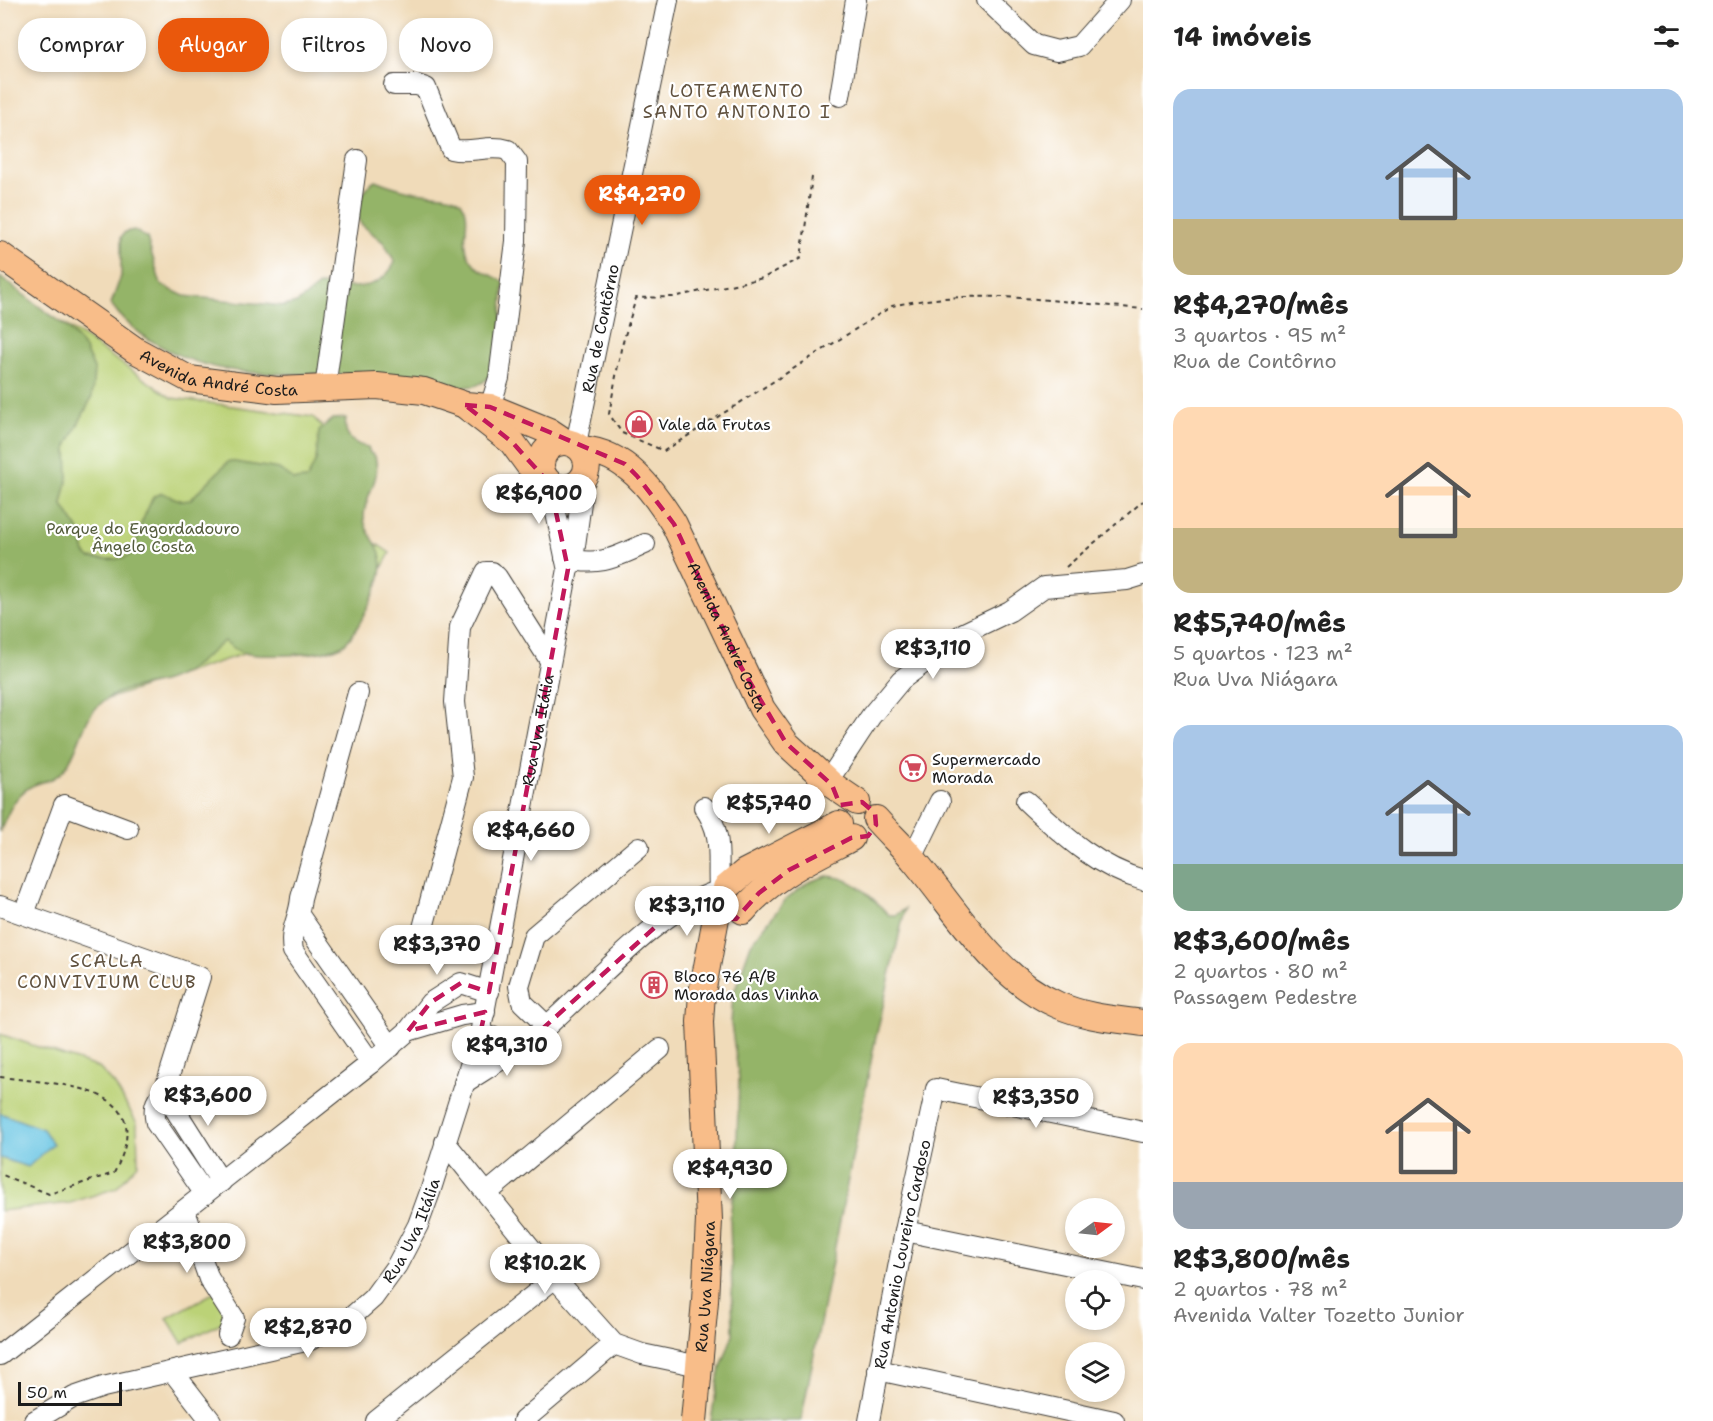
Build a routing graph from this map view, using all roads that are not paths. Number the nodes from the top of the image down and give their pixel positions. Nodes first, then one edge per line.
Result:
1 (668, 0) edge
2 (855, 0) edge
3 (987, 0) edge
4 (1120, 0) edge
5 (394, 85) dead end
6 (840, 96) dead end
7 (357, 159) dead end
8 (0, 255) edge
9 (325, 388) junction
10 (465, 405) junction
11 (490, 407) junction
12 (574, 445) junction
13 (637, 476) junction
14 (582, 479) junction
15 (547, 480) junction
16 (645, 544) dead end
17 (569, 563) junction
18 (1143, 575) edge
19 (549, 659) junction
20 (358, 693) dead end
21 (830, 783) junction
22 (940, 801) dead end
23 (1026, 801) dead end
24 (704, 807) dead end
25 (849, 823) junction
26 (128, 829) dead end
27 (639, 848) dead end
28 (906, 852) junction
29 (1143, 880) edge
30 (724, 904) junction
31 (0, 906) edge
32 (24, 914) junction
33 (299, 915) junction
34 (423, 928) dead end
35 (495, 957) junction
36 (461, 983) junction
37 (487, 1002) junction
38 (447, 1020) junction
39 (1143, 1023) edge
40 (547, 1026) junction
41 (408, 1031) junction
42 (478, 1040) junction
43 (530, 1040) junction
44 (391, 1047) junction
45 (660, 1049) dead end
46 (371, 1064) junction
47 (464, 1083) junction
48 (164, 1092) junction
49 (1143, 1132) edge
50 (446, 1142) junction
51 (221, 1182) junction
52 (487, 1193) junction
53 (205, 1194) junction
54 (184, 1210) junction
55 (905, 1231) junction
56 (555, 1278) junction
57 (1143, 1280) edge
58 (228, 1335) dead end
59 (614, 1344) junction
60 (0, 1355) edge
61 (699, 1366) junction
62 (878, 1370) junction
63 (173, 1372) junction
64 (34, 1421) edge
65 (211, 1421) edge
66 (376, 1421) edge
67 (523, 1421) edge
68 (694, 1421) edge
69 (869, 1421) edge
70 (1114, 1421) edge

1 - 12 street, Rua de Contôrno
2 - 6 street
3 - 4 street
5 - 11 street
7 - 9 street
8 - 9 main road, Avenida André Costa
9 - 10 main road, Avenida André Costa
10 - 11 main road, Avenida André Costa
10 - 15 main road, Avenida André Costa
11 - 12 main road, Avenida André Costa
12 - 13 main road, Avenida André Costa
12 - 14 main road
12 - 15 main road
13 - 14 main road
13 - 21 main road, Avenida André Costa
14 - 15 main road
14 - 17 street, Rua Uva Itália
15 - 17 street, Rua Uva Itália
16 - 17 street
17 - 19 street, Rua Uva Itália
18 - 21 street
19 - 34 street
19 - 35 street, Rua Uva Itália
20 - 33 street
21 - 25 main road, Avenida André Costa
22 - 28 street
23 - 29 street
24 - 30 street
25 - 28 main road
25 - 28 main road, Rua Uva Niágara
25 - 30 main road, Rua Uva Niágara
26 - 32 street
27 - 40 street
28 - 39 main road
30 - 40 street
30 - 61 main road, Rua Uva Niágara
31 - 32 street
32 - 48 street
33 - 44 street
33 - 46 street
35 - 36 street
35 - 37 street, Rua Uva Itália
36 - 37 street
36 - 41 street
37 - 38 street
37 - 42 street, Rua Uva Itália
38 - 41 street
38 - 42 street
40 - 43 street
41 - 44 street
42 - 43 street
42 - 47 street, Rua Uva Itália
43 - 47 street
44 - 46 street
45 - 52 street
46 - 51 street
47 - 50 street, Rua Uva Itália
48 - 51 street
48 - 53 street
49 - 55 street, Rua Antonio Loureiro Cardoso
50 - 52 street
50 - 63 street, Rua Uva Itália
51 - 53 street
52 - 56 street
53 - 54 street
54 - 58 street
54 - 60 street
55 - 57 street
55 - 62 street, Rua Antonio Loureiro Cardoso
56 - 59 street
56 - 66 street
59 - 61 street
59 - 67 street
61 - 68 main road, Rua Uva Niágara
62 - 69 street, Rua Antonio Loureiro Cardoso
62 - 70 street
63 - 64 street, Rua Uva Itália
63 - 65 street

